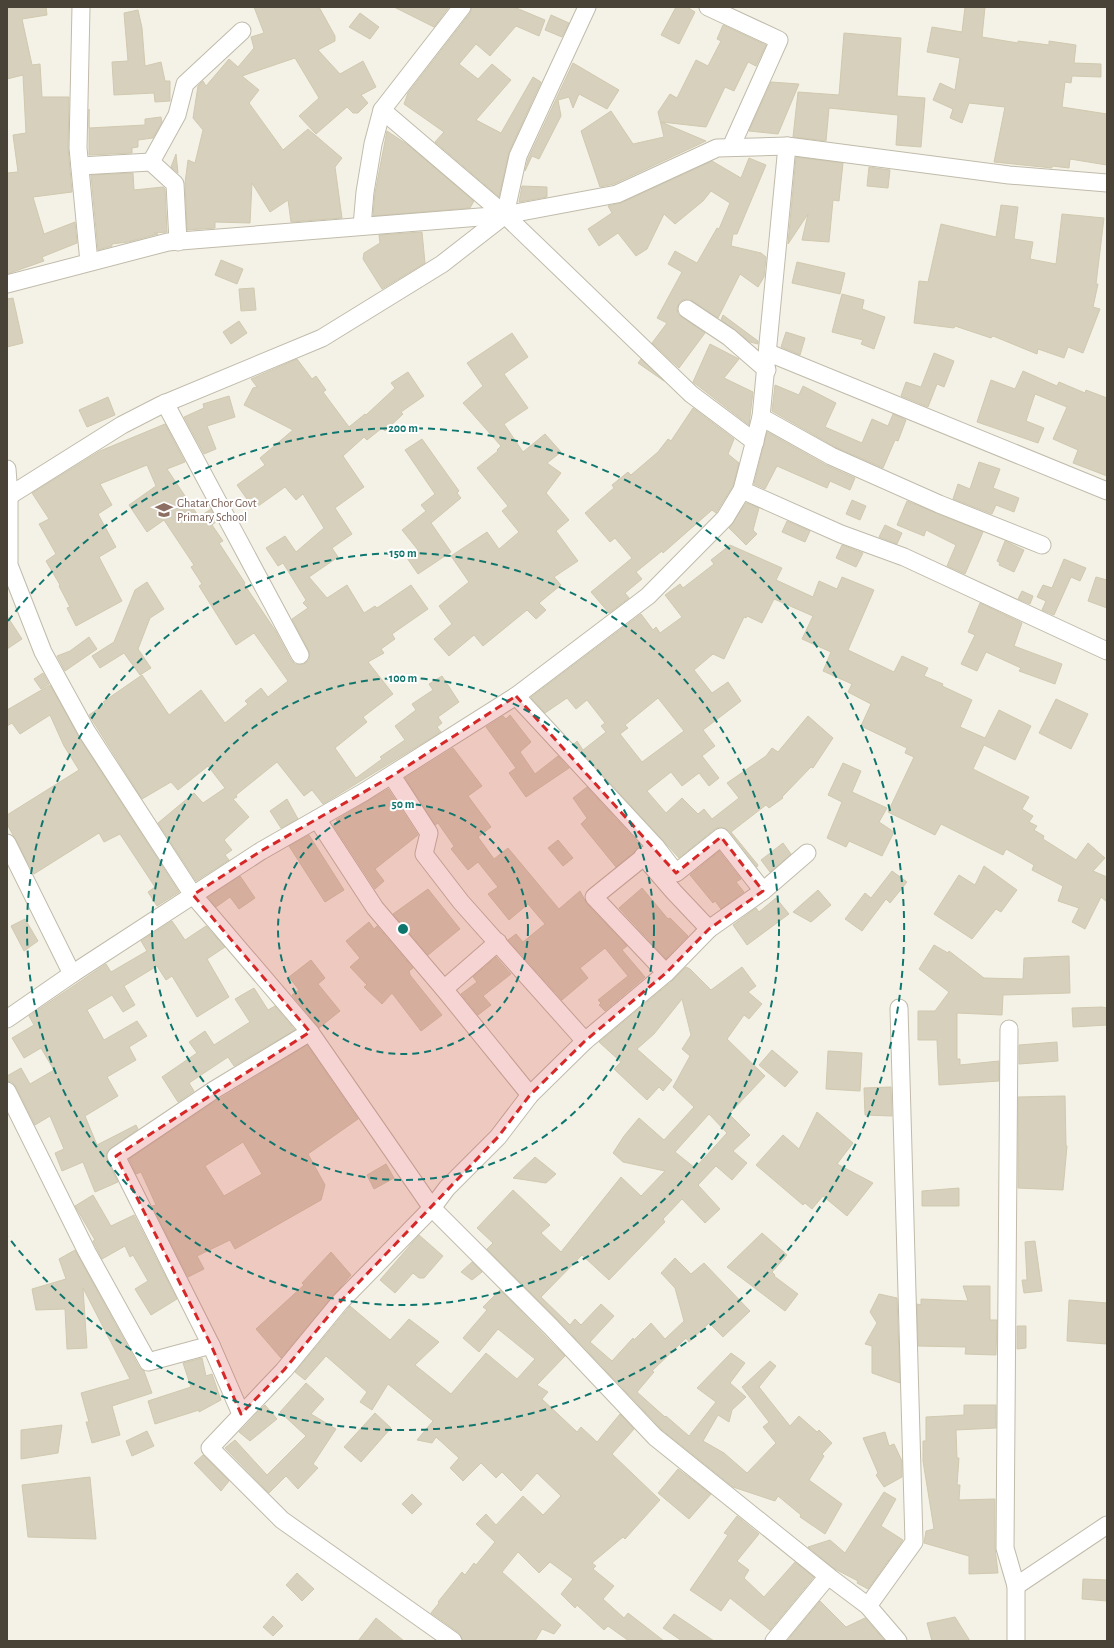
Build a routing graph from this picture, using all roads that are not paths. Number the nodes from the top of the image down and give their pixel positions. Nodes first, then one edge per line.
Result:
1 (81, 7) edge
2 (462, 7) edge
3 (587, 7) edge
4 (708, 7) edge
5 (242, 31) dead end
6 (382, 110) junction
7 (787, 146) junction
8 (730, 148) junction
9 (151, 162) junction
10 (80, 166) junction
11 (1107, 183) edge
12 (505, 215) junction
13 (362, 226) junction
14 (178, 242) junction
15 (89, 262) junction
16 (7, 284) edge
17 (687, 309) dead end
18 (769, 353) junction
19 (767, 370) junction
20 (165, 403) junction
21 (761, 417) junction
22 (755, 442) junction
23 (7, 468) edge
24 (742, 490) junction
25 (1107, 491) edge
26 (9, 496) junction
27 (1042, 545) dead end
28 (8, 565) edge
29 (1107, 651) edge
30 (300, 655) dead end
31 (516, 696) junction
32 (392, 776) junction
33 (317, 819) junction
34 (7, 843) edge
35 (649, 851) junction
36 (807, 853) dead end
37 (763, 891) junction
38 (193, 895) junction
39 (709, 928) junction
40 (498, 942) junction
41 (666, 973) junction
42 (72, 974) junction
43 (444, 989) junction
44 (899, 1008) dead end
45 (7, 1019) edge
46 (1009, 1029) dead end
47 (310, 1032) junction
48 (585, 1041) junction
49 (7, 1091) edge
50 (530, 1095) junction
51 (432, 1208) junction
52 (210, 1345) junction
53 (241, 1414) junction
54 (1107, 1526) edge
55 (828, 1576) junction
56 (1016, 1586) junction
57 (868, 1606) junction
58 (454, 1641) edge
59 (774, 1641) edge
60 (898, 1641) edge
61 (1016, 1641) edge

1 - 10 street
2 - 6 street
3 - 12 street
4 - 8 street
5 - 9 street
6 - 12 street
6 - 13 street
7 - 8 street
7 - 11 street
7 - 18 street
8 - 12 street
9 - 10 street
9 - 14 street
10 - 15 street
12 - 13 street
12 - 20 street
12 - 22 street
13 - 14 street
14 - 15 street
15 - 16 street
17 - 19 street
18 - 19 street
18 - 25 street
19 - 21 street
20 - 26 street
20 - 30 street
21 - 22 street
21 - 27 street
22 - 24 street
23 - 26 street
24 - 29 street
24 - 31 street
26 - 28 street
28 - 38 street
31 - 32 street
31 - 35 street
32 - 33 street
32 - 40 street
33 - 38 street
33 - 43 street
34 - 42 street
35 - 37 street
35 - 39 street
35 - 41 street
36 - 37 street
37 - 39 street
38 - 42 street
38 - 47 street
39 - 41 street
40 - 43 street
40 - 48 street
41 - 48 street
42 - 45 street
43 - 50 street
44 - 57 street
46 - 56 street
47 - 51 street
47 - 52 street
48 - 50 street
49 - 52 street
50 - 51 street
51 - 53 street
51 - 55 street
52 - 53 street
53 - 58 street
54 - 56 street
55 - 57 street
55 - 59 street
56 - 61 street
57 - 60 street

